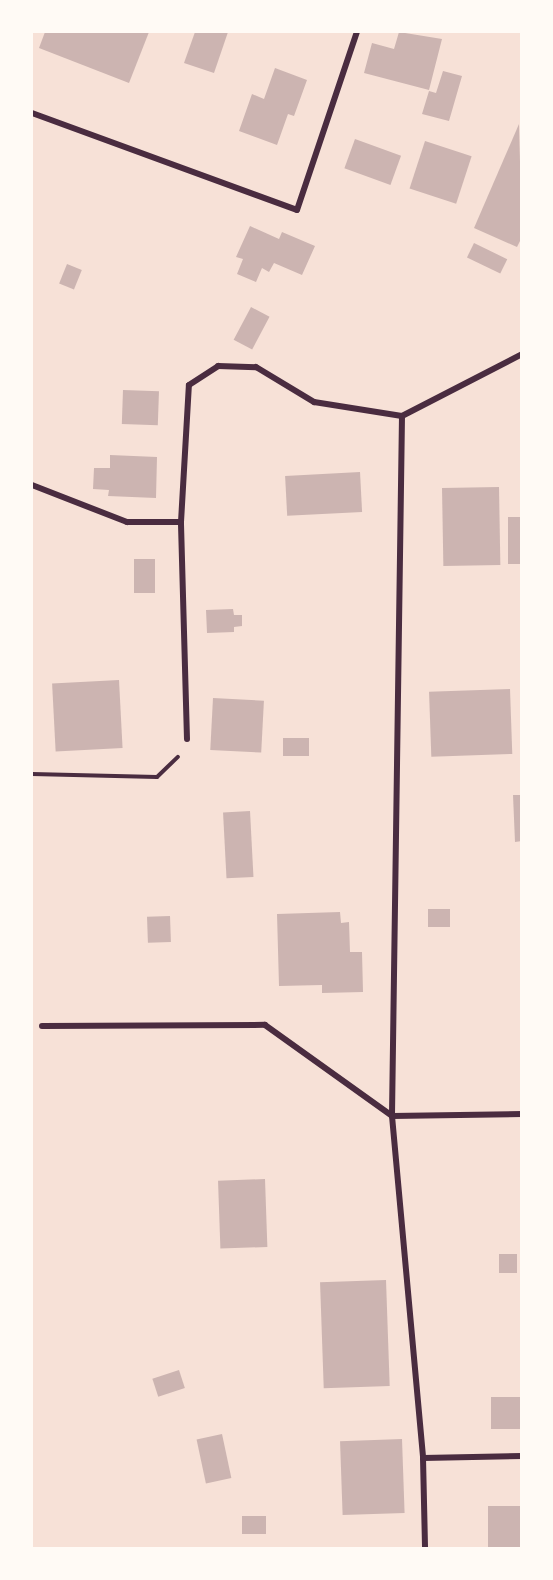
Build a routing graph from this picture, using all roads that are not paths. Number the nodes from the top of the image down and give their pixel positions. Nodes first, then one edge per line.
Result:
1 (357, 32) edge
2 (32, 113) edge
3 (522, 354) edge
4 (402, 416) junction
5 (32, 485) edge
6 (181, 522) junction
7 (187, 739) road end
8 (42, 1026) dead end
9 (522, 1114) edge
10 (392, 1116) junction
11 (522, 1456) edge
12 (423, 1458) junction
13 (425, 1548) edge

1 - 2 street
3 - 4 street
4 - 6 street
4 - 10 street
5 - 6 street
6 - 7 street
8 - 10 street
9 - 10 street
10 - 12 street
11 - 12 street
12 - 13 street

